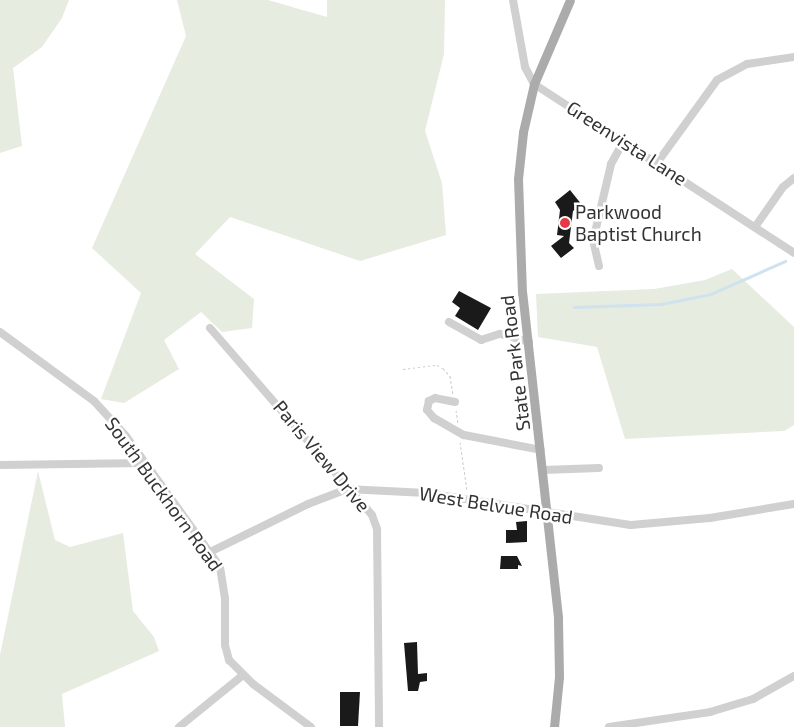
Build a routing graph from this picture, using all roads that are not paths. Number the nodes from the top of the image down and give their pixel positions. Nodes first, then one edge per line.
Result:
1 (513, 0) edge
2 (570, 0) edge
3 (794, 58) edge
4 (534, 84) junction
5 (624, 141) junction
6 (658, 162) junction
7 (794, 178) edge
8 (755, 227) junction
9 (794, 253) edge
10 (598, 266) dead end
11 (449, 322) dead end
12 (210, 328) dead end
13 (0, 332) edge
14 (529, 342) junction
15 (454, 402) road end
16 (541, 450) junction
17 (145, 463) junction
18 (0, 465) edge
19 (599, 468) dead end
20 (543, 470) junction
21 (352, 489) junction
22 (794, 504) edge
23 (548, 512) junction
24 (210, 552) junction
25 (243, 675) junction
26 (794, 676) edge
27 (659, 723) edge
28 (179, 727) edge
29 (311, 727) edge
30 (379, 727) edge
31 (554, 727) edge
32 (609, 727) edge

1 - 4 street
2 - 4 main road, State Park Road
3 - 6 street
4 - 5 street, Greenvista Lane
4 - 14 main road, State Park Road
5 - 6 street, Greenvista Lane
5 - 10 street
6 - 8 street, Greenvista Lane
7 - 8 street
8 - 9 street, Greenvista Lane
11 - 14 street
12 - 21 street, Paris View Drive
13 - 17 street, South Buckhorn Road
14 - 16 main road, State Park Road
15 - 16 street
16 - 20 main road, State Park Road
17 - 18 street
17 - 24 street, South Buckhorn Road
19 - 20 street
20 - 23 main road, State Park Road
21 - 23 street, West Belvue Road
21 - 24 street, West Belvue Road
21 - 30 street, Paris View Drive
22 - 23 street, West Belvue Road
23 - 31 main road, State Park Road
24 - 25 street, South Buckhorn Road
25 - 28 street
25 - 29 street, South Buckhorn Road
26 - 27 street
27 - 32 street

